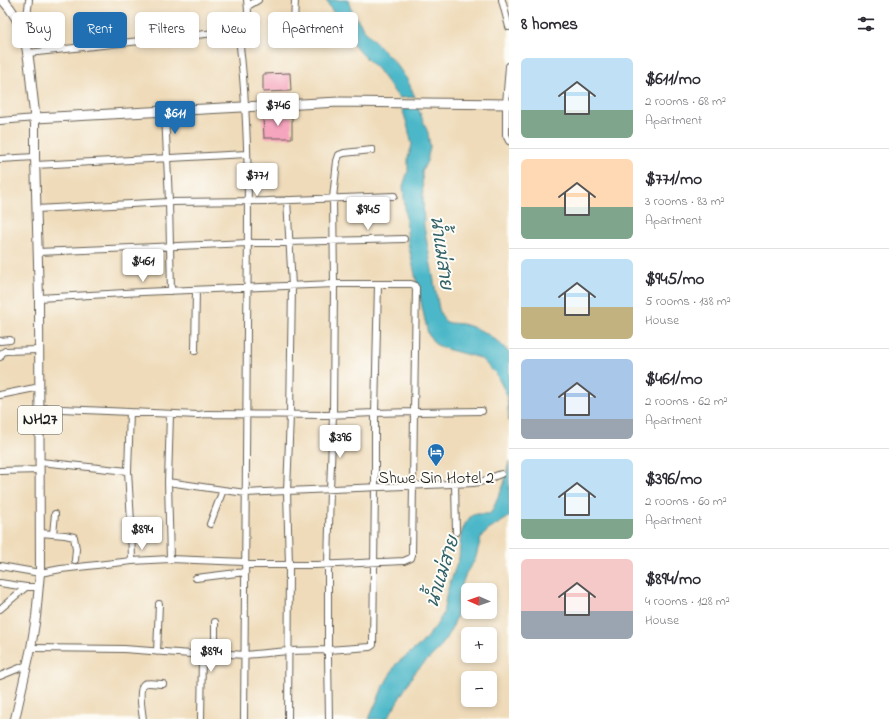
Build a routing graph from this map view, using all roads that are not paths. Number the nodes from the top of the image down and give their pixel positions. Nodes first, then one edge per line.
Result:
1 (3, 0) edge
2 (29, 0) edge
3 (258, 0) edge
4 (295, 0) edge
5 (502, 0) edge
6 (247, 3) edge
7 (13, 12) edge
8 (27, 12) edge
9 (295, 12) edge
10 (509, 27) edge
11 (207, 33) edge
12 (27, 48) edge
13 (240, 48) edge
14 (28, 53) junction
15 (509, 66) edge
16 (508, 104) edge
17 (245, 107) junction
18 (165, 112) junction
19 (35, 118) junction
20 (0, 120) edge
21 (509, 141) edge
22 (372, 150) dead end
23 (247, 154) junction
24 (167, 158) junction
25 (0, 160) edge
26 (35, 161) junction
27 (394, 196) dead end
28 (333, 198) junction
29 (248, 200) junction
30 (287, 200) junction
31 (169, 202) junction
32 (36, 209) junction
33 (404, 239) dead end
34 (334, 241) junction
35 (290, 242) junction
36 (248, 243) junction
37 (170, 246) junction
38 (38, 252) junction
39 (334, 284) junction
40 (378, 284) junction
41 (292, 286) junction
42 (248, 288) junction
43 (196, 290) junction
44 (171, 291) junction
45 (39, 298) junction
46 (10, 340) dead end
47 (0, 341) edge
48 (38, 350) junction
49 (195, 351) dead end
50 (0, 357) edge
51 (40, 387) junction
52 (0, 395) edge
53 (40, 408) junction
54 (482, 411) dead end
55 (130, 412) junction
56 (414, 412) junction
57 (375, 413) junction
58 (170, 414) junction
59 (247, 415) junction
60 (290, 415) junction
61 (333, 415) junction
62 (40, 466) junction
63 (0, 471) edge
64 (128, 471) junction
65 (501, 474) dead end
66 (168, 482) junction
67 (455, 484) junction
68 (413, 485) junction
69 (375, 488) junction
70 (223, 490) junction
71 (287, 490) junction
72 (330, 490) junction
73 (246, 493) junction
74 (55, 514) dead end
75 (210, 524) dead end
76 (456, 532) dead end
77 (40, 533) junction
78 (54, 534) junction
79 (170, 559) junction
80 (75, 560) dead end
81 (132, 561) junction
82 (375, 562) junction
83 (328, 564) junction
84 (289, 565) junction
85 (0, 566) edge
86 (245, 566) junction
87 (40, 573) junction
88 (196, 578) dead end
89 (0, 582) edge
90 (26, 587) junction
91 (39, 587) junction
92 (159, 604) dead end
93 (0, 609) edge
94 (215, 622) dead end
95 (31, 648) junction
96 (328, 650) junction
97 (288, 651) junction
98 (157, 652) junction
99 (215, 653) junction
100 (202, 654) junction
101 (244, 655) junction
102 (27, 666) junction
103 (0, 676) edge
104 (164, 684) dead end
105 (15, 719) edge
106 (142, 719) edge
107 (201, 719) edge
108 (244, 719) edge
109 (288, 719) edge
110 (329, 719) edge

1 - 7 highway, NH27
2 - 8 street
3 - 6 street
4 - 9 street
5 - 10 street
11 - 14 street
12 - 14 highway, NH27
13 - 17 street
14 - 19 highway, NH27
15 - 16 street
16 - 17 highway
16 - 21 street
17 - 18 highway
17 - 23 street
18 - 19 highway
18 - 24 street
19 - 20 street
19 - 26 main road, NH27
22 - 28 street
23 - 24 street
23 - 29 street
24 - 26 street
24 - 31 street
25 - 26 street
26 - 32 main road, NH27
27 - 28 street
28 - 30 street
28 - 34 street
29 - 30 street
29 - 31 street
29 - 36 street
30 - 35 street
31 - 32 street
31 - 37 street
32 - 38 main road, NH27
33 - 34 street
34 - 35 street
34 - 39 street
35 - 36 street
35 - 41 street
36 - 37 street
36 - 42 street
37 - 38 street
37 - 44 street
38 - 45 main road, NH27
39 - 40 street
39 - 41 street
39 - 61 street
40 - 56 street
40 - 57 street
41 - 42 street
41 - 60 street
42 - 43 street
42 - 59 street
43 - 44 street
43 - 49 street
44 - 45 street
45 - 48 main road, NH27
46 - 47 street
48 - 50 street
48 - 51 main road, NH27
51 - 52 street
51 - 53 main road, NH27
53 - 55 street
53 - 62 main road, NH27
54 - 56 street
55 - 58 street
55 - 64 street
56 - 57 street
56 - 68 street
57 - 61 street
57 - 69 street
58 - 59 street
58 - 66 street
59 - 60 street
59 - 73 street
60 - 61 street
60 - 71 street
61 - 72 street
62 - 63 street
62 - 64 street
62 - 77 main road, NH27
64 - 81 street
65 - 67 street
66 - 70 street
66 - 79 street
67 - 68 street
67 - 76 street
68 - 69 street
68 - 82 street
69 - 72 street
69 - 82 street
70 - 73 street
70 - 75 street
71 - 72 street
71 - 73 street
71 - 84 street
72 - 83 street
73 - 86 street
74 - 78 street
77 - 78 street
77 - 87 main road, NH27
78 - 80 street
79 - 81 street
79 - 86 street
81 - 87 street
82 - 83 street
82 - 96 street
83 - 84 street
83 - 96 street
84 - 86 street
84 - 97 street
85 - 87 street
86 - 88 street
86 - 101 street
87 - 91 main road, NH27
89 - 90 street
90 - 91 street
90 - 93 street
91 - 95 main road, NH27
92 - 98 street
94 - 99 street
95 - 98 street
95 - 102 main road, NH27
96 - 97 street
96 - 110 street
97 - 101 street
97 - 109 street
98 - 100 street
99 - 100 street
99 - 101 street
100 - 107 street
101 - 108 street
102 - 103 street
102 - 105 main road, NH27
104 - 106 street

